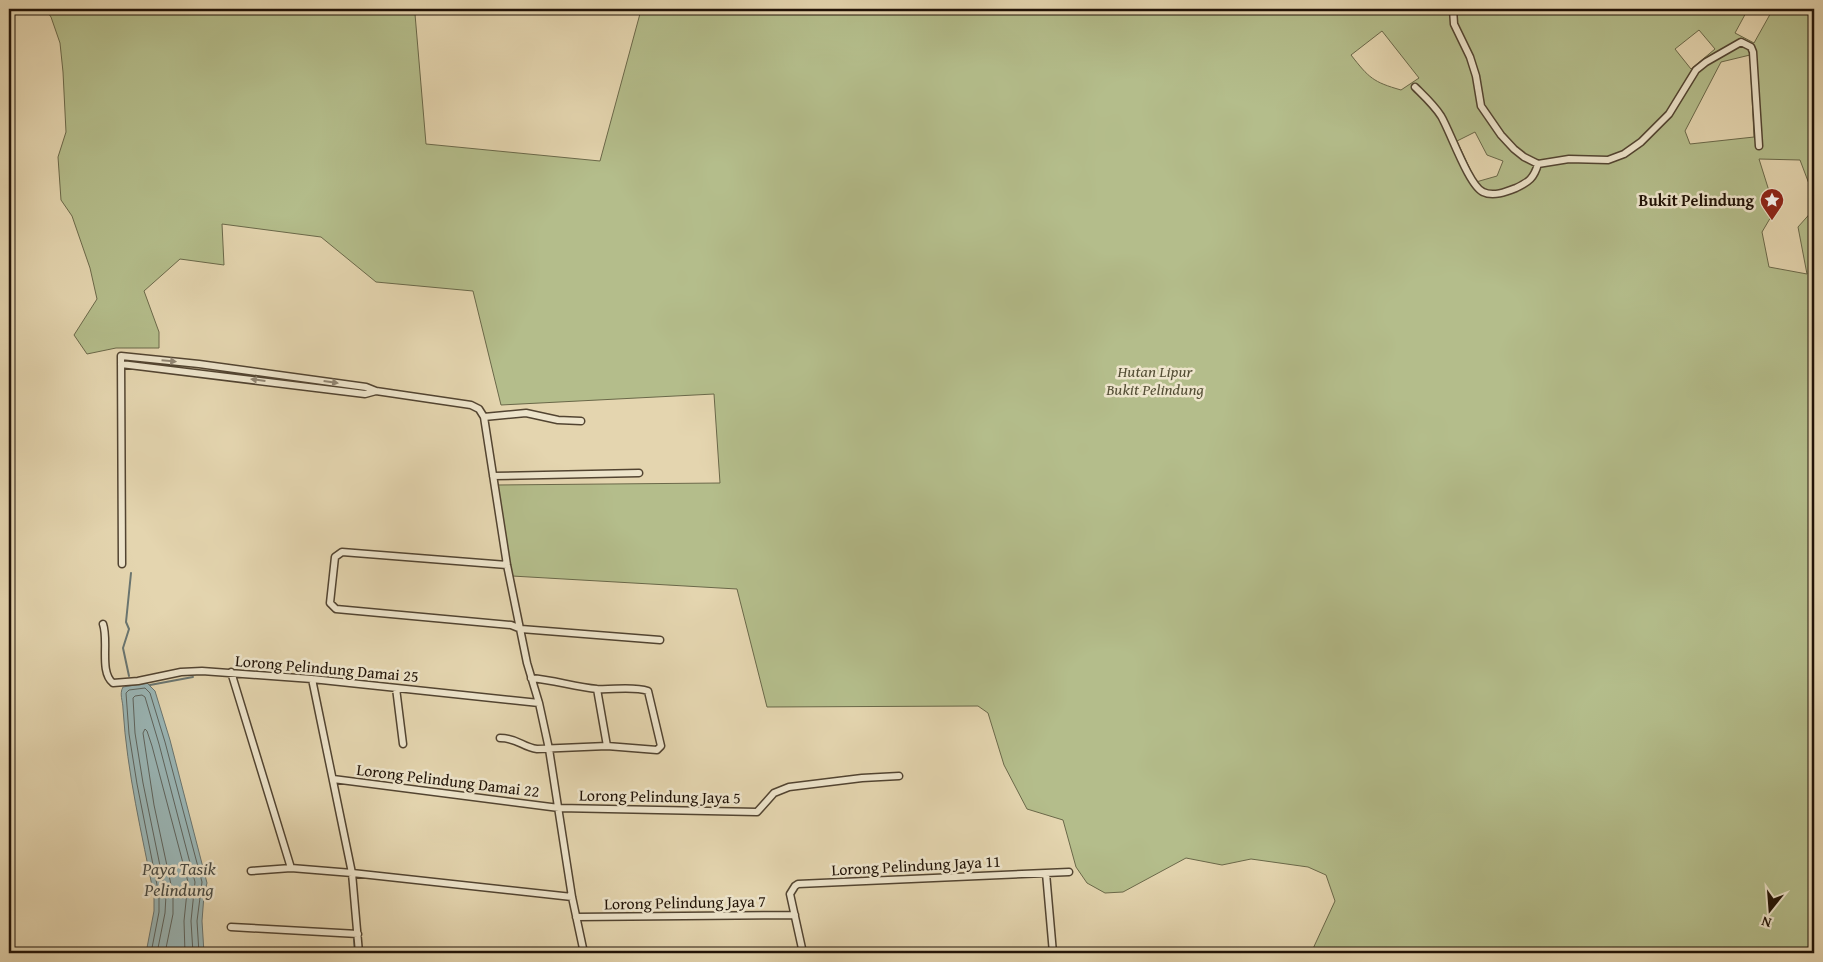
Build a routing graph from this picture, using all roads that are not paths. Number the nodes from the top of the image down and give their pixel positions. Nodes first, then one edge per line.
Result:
1 (1453, 9) edge
2 (1415, 87) dead end
3 (1759, 146) dead end
4 (1538, 164) junction
5 (484, 417) junction
6 (581, 421) dead end
7 (638, 473) dead end
8 (493, 476) junction
9 (122, 564) dead end
10 (508, 565) junction
11 (103, 624) dead end
12 (521, 629) junction
13 (660, 640) dead end
14 (231, 672) junction
15 (532, 678) junction
16 (312, 680) junction
17 (396, 688) junction
18 (597, 689) junction
19 (539, 703) junction
20 (500, 738) dead end
21 (403, 744) dead end
22 (607, 746) junction
23 (549, 749) junction
24 (899, 776) dead end
25 (333, 779) junction
26 (559, 808) junction
27 (291, 868) junction
28 (251, 871) dead end
29 (352, 872) junction
30 (1069, 872) dead end
31 (1046, 873) junction
32 (572, 897) junction
33 (795, 915) junction
34 (576, 917) junction
35 (231, 927) dead end
36 (358, 934) junction
37 (359, 953) edge
38 (584, 953) edge
39 (803, 953) edge
40 (1053, 953) edge

1 - 4 street
2 - 4 street
3 - 4 street
5 - 6 street
5 - 8 street
5 - 9 street
7 - 8 street
8 - 10 street
10 - 12 street
10 - 12 street
11 - 14 street, Lorong Pelindung Damai 25
12 - 13 street
12 - 15 street
14 - 16 street, Lorong Pelindung Damai 25
14 - 27 street
15 - 18 street
15 - 19 street
16 - 17 street, Lorong Pelindung Damai 25
16 - 25 street
17 - 19 street, Lorong Pelindung Damai 25
17 - 21 street
18 - 22 street
18 - 22 street
19 - 23 street
20 - 23 street
22 - 23 street
23 - 26 street
24 - 26 street, Lorong Pelindung Jaya 5
25 - 26 street, Lorong Pelindung Damai 22
25 - 29 street
26 - 32 street
27 - 28 street
27 - 29 street
29 - 32 street
29 - 36 street
30 - 31 street, Lorong Pelindung Jaya 11
31 - 33 street, Lorong Pelindung Jaya 11
31 - 40 street
32 - 34 street
33 - 34 street, Lorong Pelindung Jaya 7
33 - 39 street
34 - 38 street
35 - 36 street
36 - 37 street

